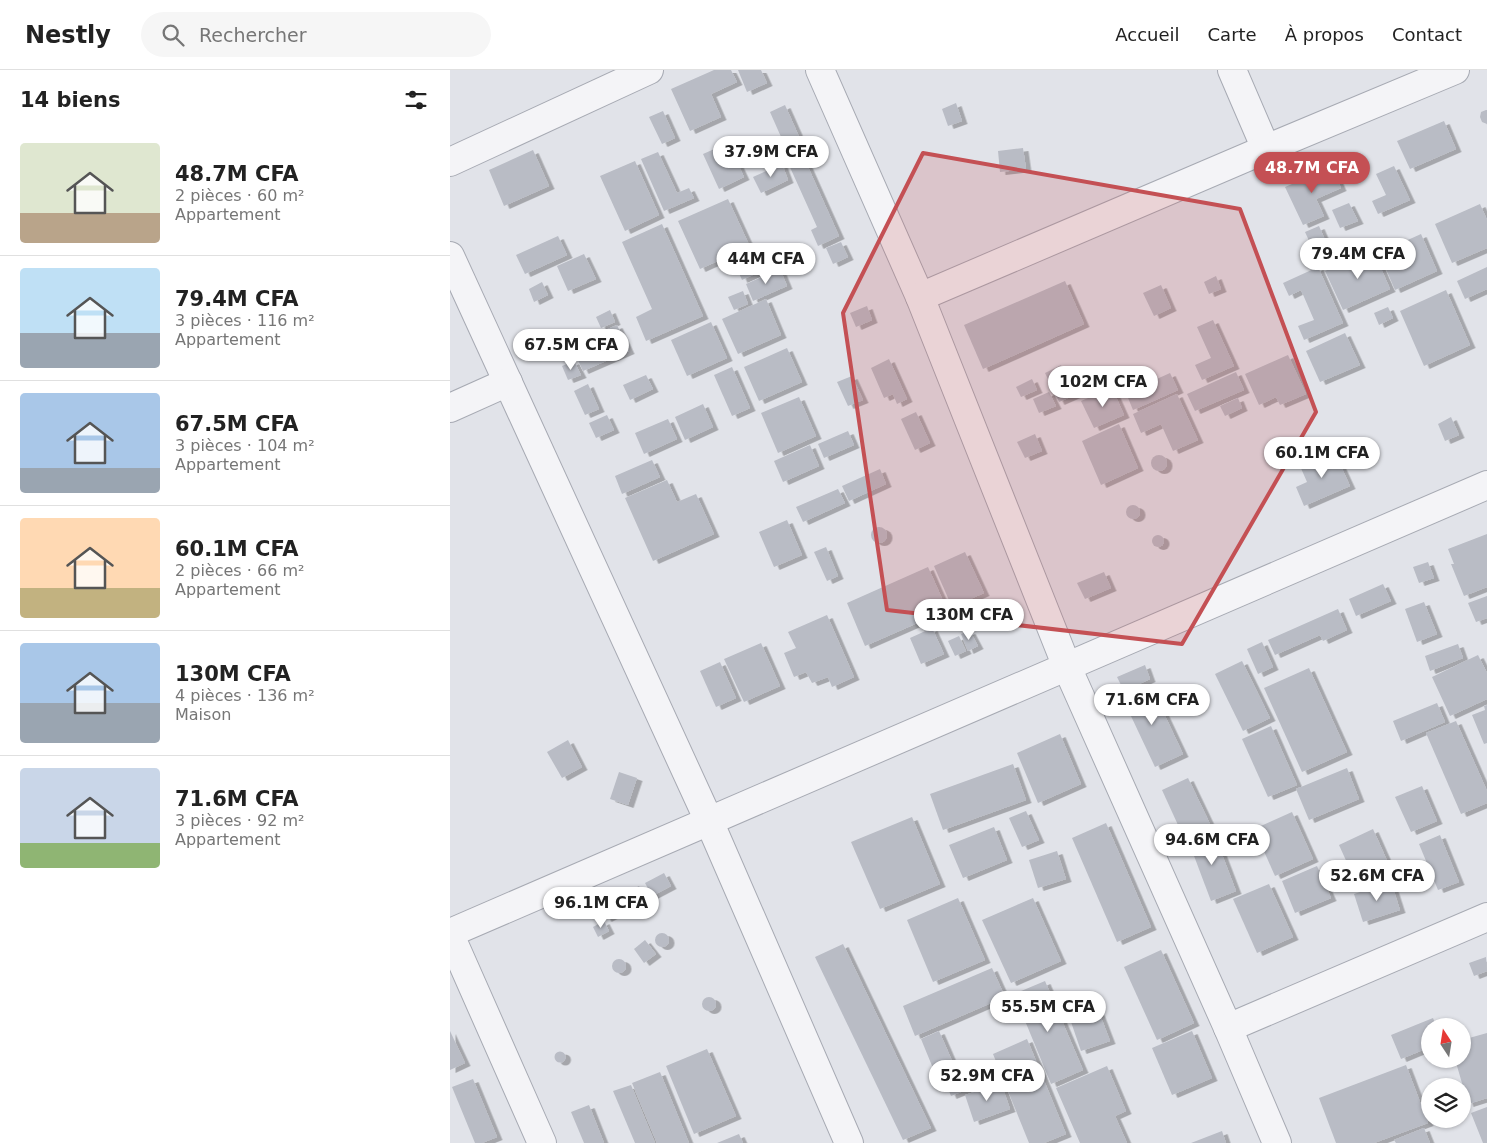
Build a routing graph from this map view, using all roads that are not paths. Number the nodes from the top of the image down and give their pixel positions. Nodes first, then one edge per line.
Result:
1 (649, 70) edge
2 (820, 70) edge
3 (1232, 70) edge
4 (1455, 70) edge
5 (1266, 149) junction
6 (450, 162) edge
7 (450, 256) edge
8 (920, 298) junction
9 (508, 382) junction
10 (450, 408) edge
11 (1487, 485) edge
12 (1067, 667) junction
13 (709, 821) junction
14 (1487, 917) edge
15 (450, 934) edge
16 (1228, 1028) junction
17 (542, 1143) edge
18 (849, 1143) edge
19 (1277, 1143) edge

1 - 6 street
2 - 8 street
3 - 5 street
4 - 5 street
5 - 8 street
7 - 9 street
8 - 12 street
9 - 10 street
9 - 13 street
11 - 12 street
12 - 13 street
12 - 16 street
13 - 15 street
13 - 18 street
14 - 16 street
15 - 17 street
16 - 19 street

